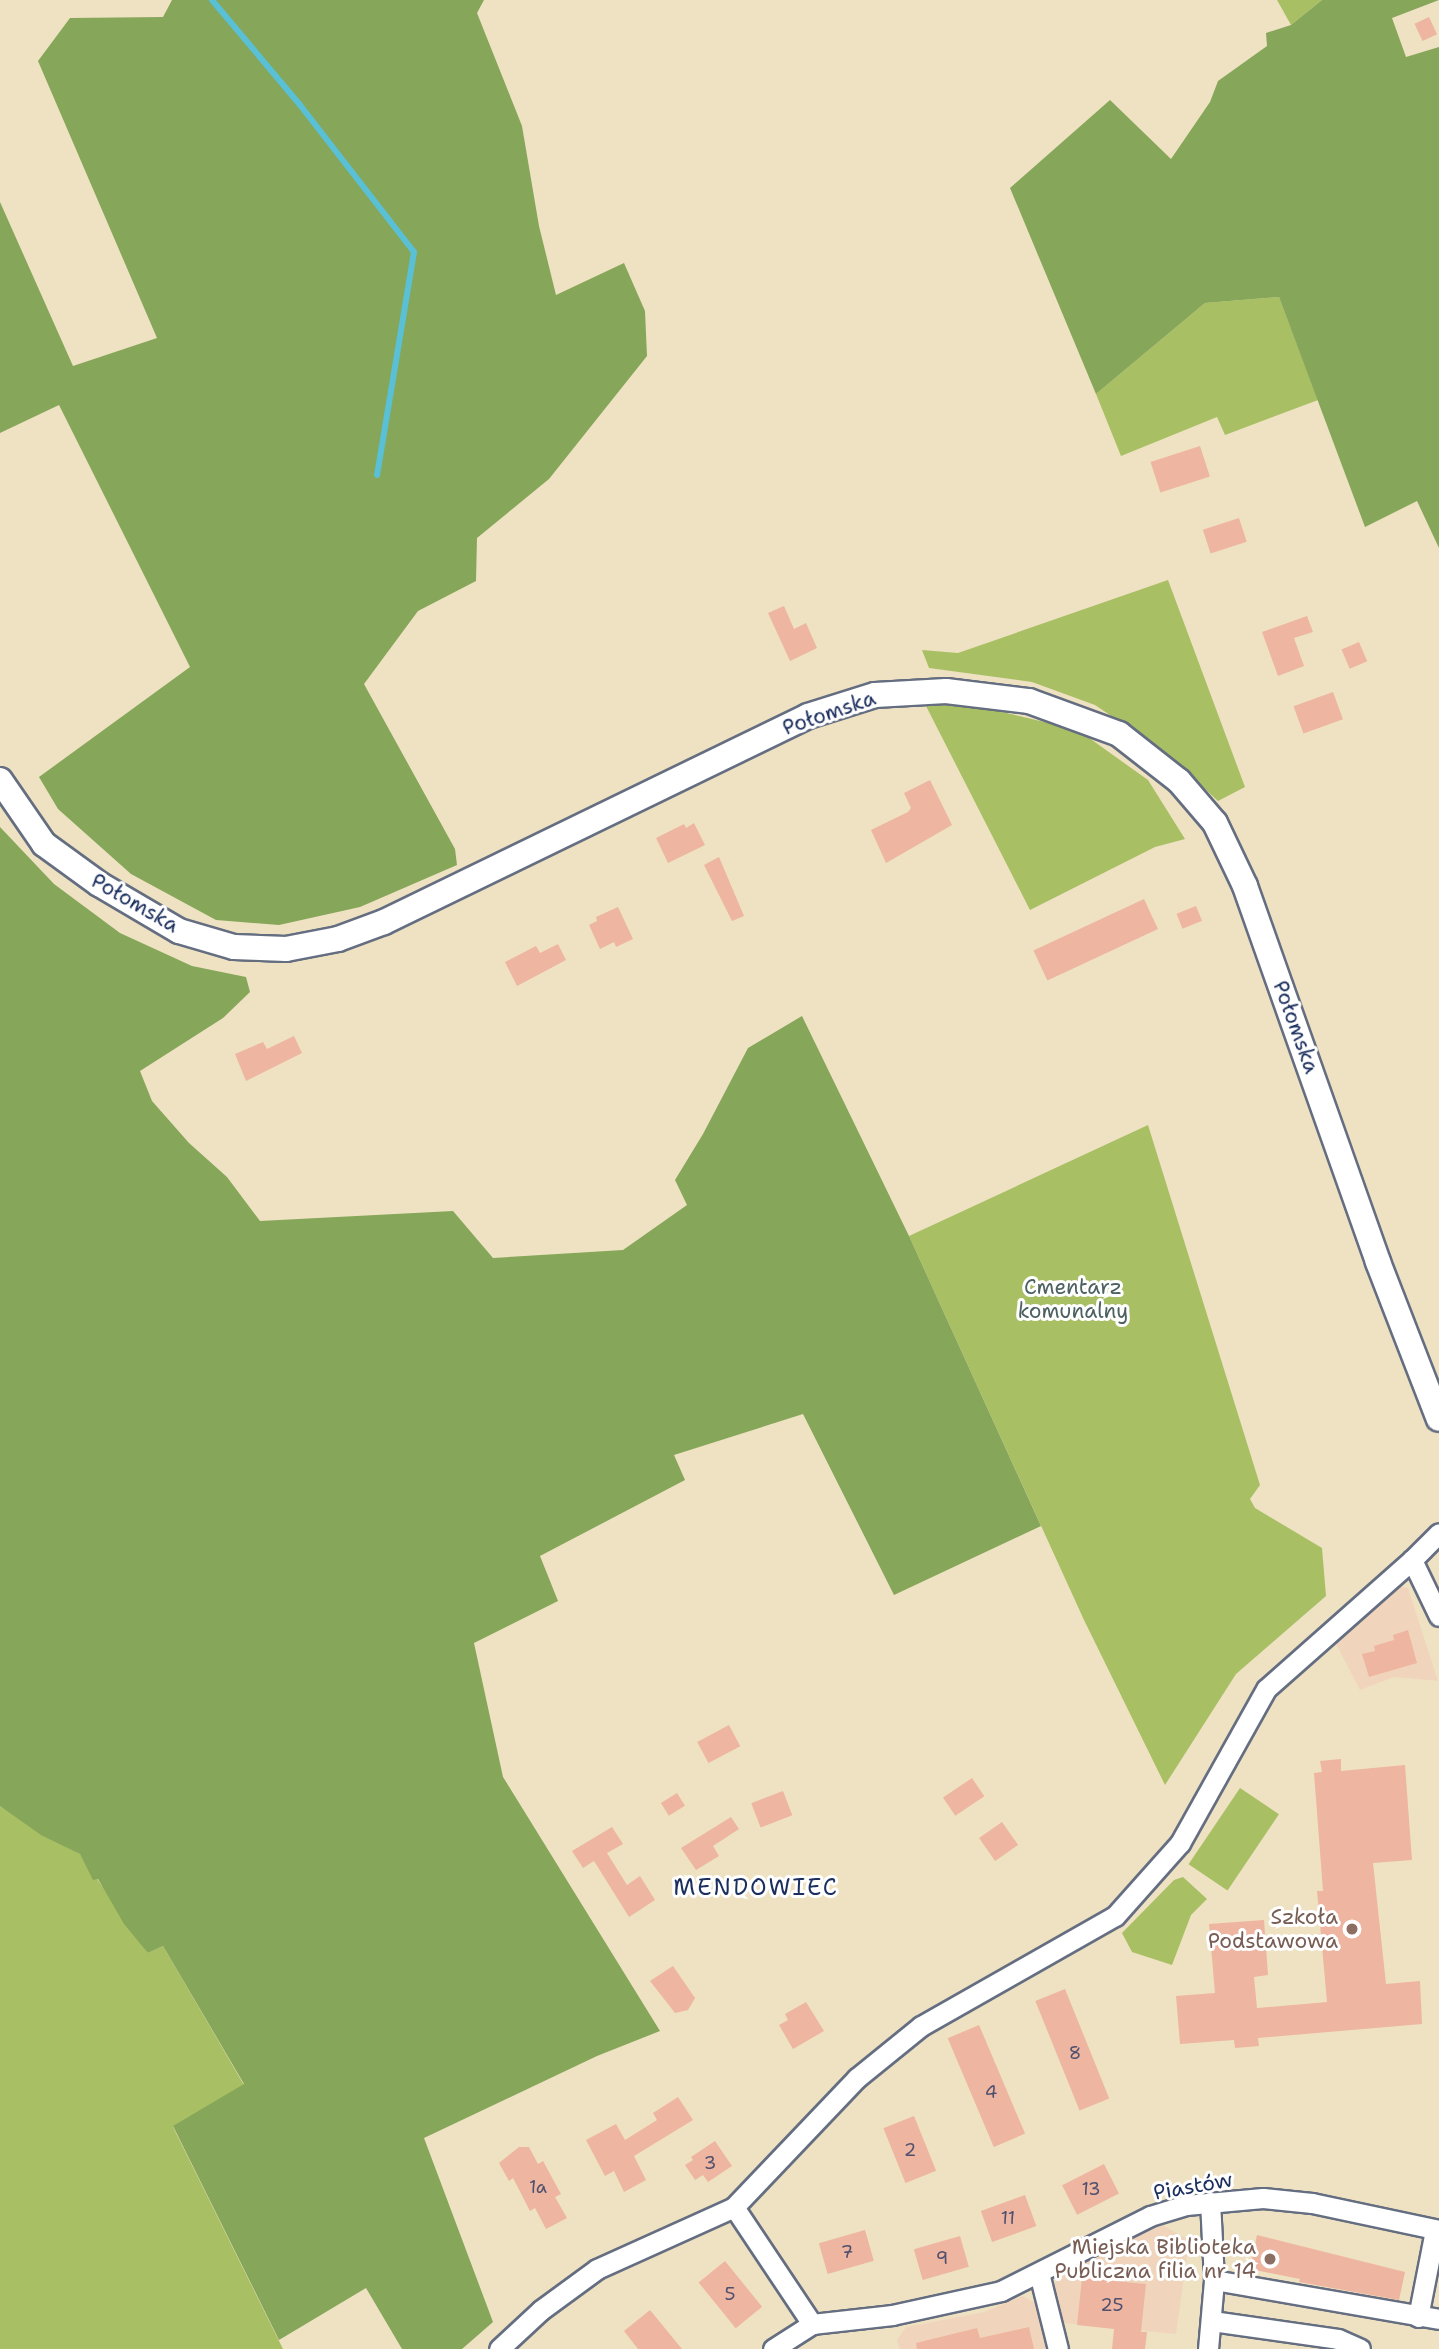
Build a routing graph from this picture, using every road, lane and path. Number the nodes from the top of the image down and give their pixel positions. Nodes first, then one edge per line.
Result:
1 (0, 780) edge
2 (1439, 1419) edge
3 (1439, 1533) edge
4 (1412, 1560) junction
5 (1439, 1616) edge
6 (1210, 2202) junction
7 (734, 2207) junction
8 (1437, 2230) edge
9 (1039, 2273) junction
10 (1213, 2280) junction
11 (1418, 2317) junction
12 (1439, 2319) edge
13 (1212, 2321) junction
14 (812, 2324) junction
15 (499, 2349) edge
16 (773, 2349) edge
17 (1058, 2349) edge
18 (1208, 2349) edge
19 (1360, 2349) edge

1 - 2 street, Połomska
3 - 4 street
4 - 5 street
4 - 7 street
6 - 8 street, Piastów
6 - 9 street, Piastów
6 - 10 street
7 - 14 street
7 - 15 street
8 - 11 street, Piastów
9 - 14 street, Piastów
9 - 17 street
10 - 11 street
10 - 13 street
11 - 12 street
13 - 18 street
13 - 19 street
14 - 16 street, Piastów

